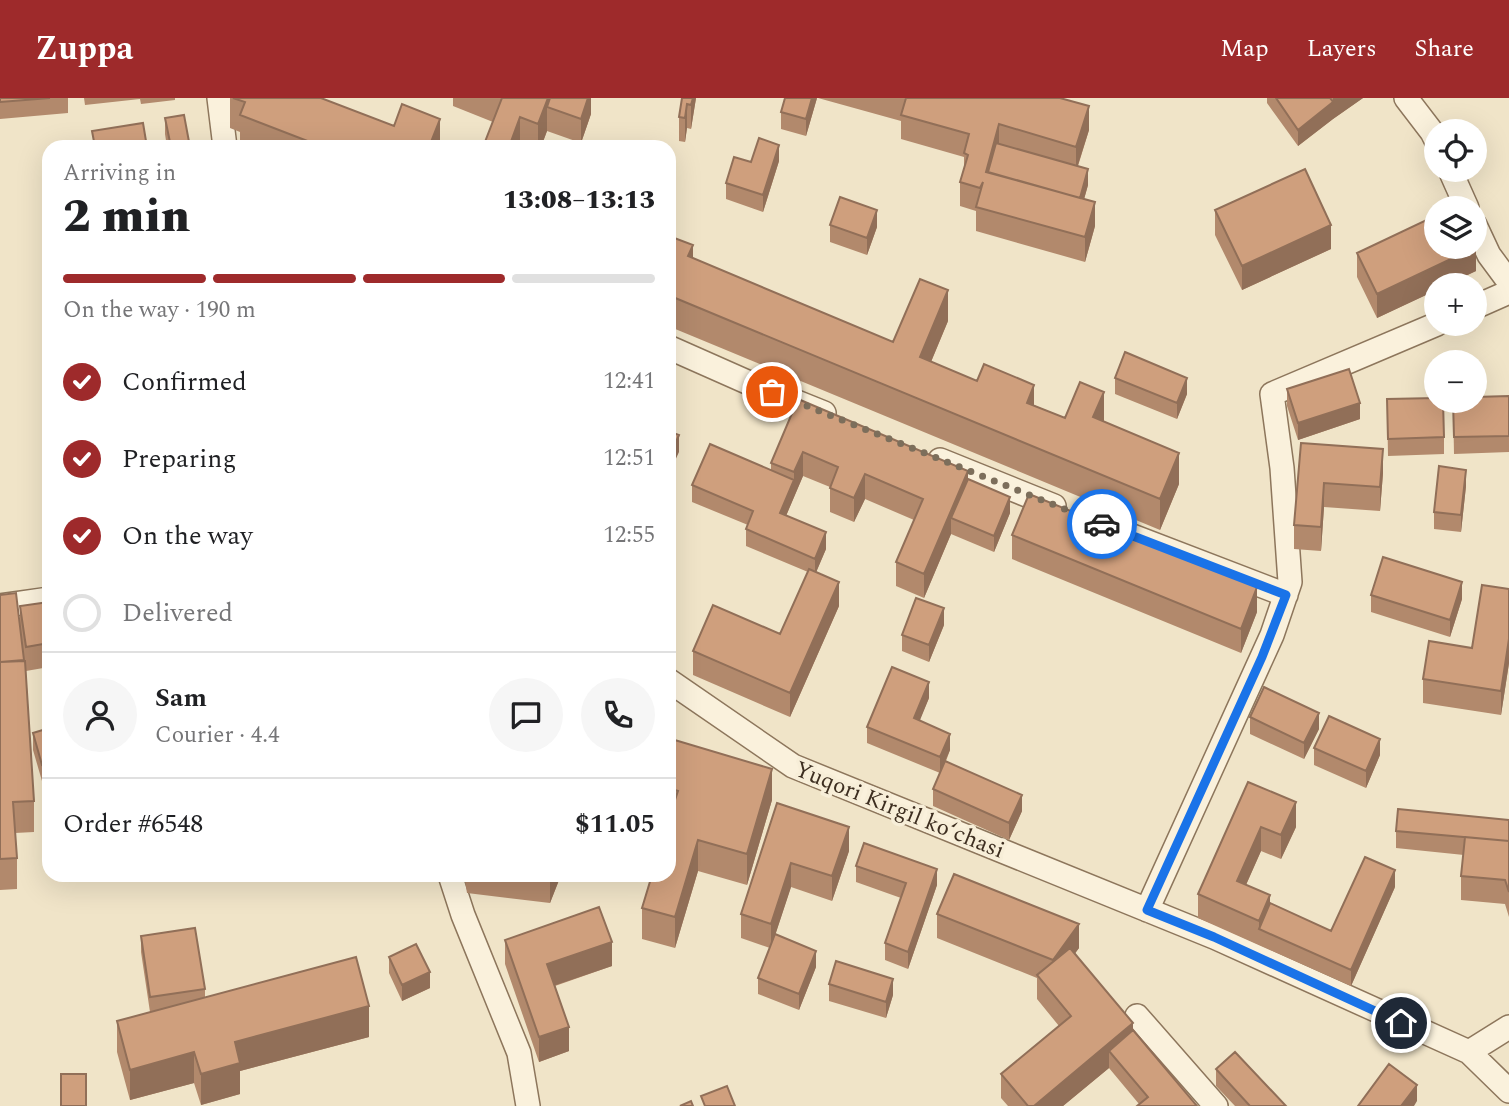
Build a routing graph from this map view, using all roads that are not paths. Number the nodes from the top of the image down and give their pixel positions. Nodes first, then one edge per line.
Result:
1 (219, 98) edge
2 (1406, 98) edge
3 (1424, 122) edge
4 (224, 140) edge
5 (1487, 250) edge
6 (1509, 282) edge
7 (1509, 292) edge
8 (1487, 302) edge
9 (1424, 330) edge
10 (676, 350) edge
11 (848, 423) edge
12 (924, 453) edge
13 (1286, 595) junction
14 (42, 600) edge
15 (0, 606) edge
16 (676, 686) edge
17 (452, 882) edge
18 (1147, 910) junction
19 (1137, 1016) dead end
20 (1509, 1027) edge
21 (1469, 1052) junction
22 (1509, 1091) edge
23 (528, 1106) edge
24 (1216, 1106) edge

1 - 4 street
2 - 3 street
5 - 6 street
7 - 8 street
9 - 13 street
10 - 11 street
12 - 13 street
13 - 18 street
14 - 15 street
16 - 18 street, Yuqori Kirgil koʻchasi
17 - 23 street
18 - 21 street, Yuqori Kirgil koʻchasi
19 - 24 street
20 - 21 street
21 - 22 street, Yuqori Kirgil koʻchasi

